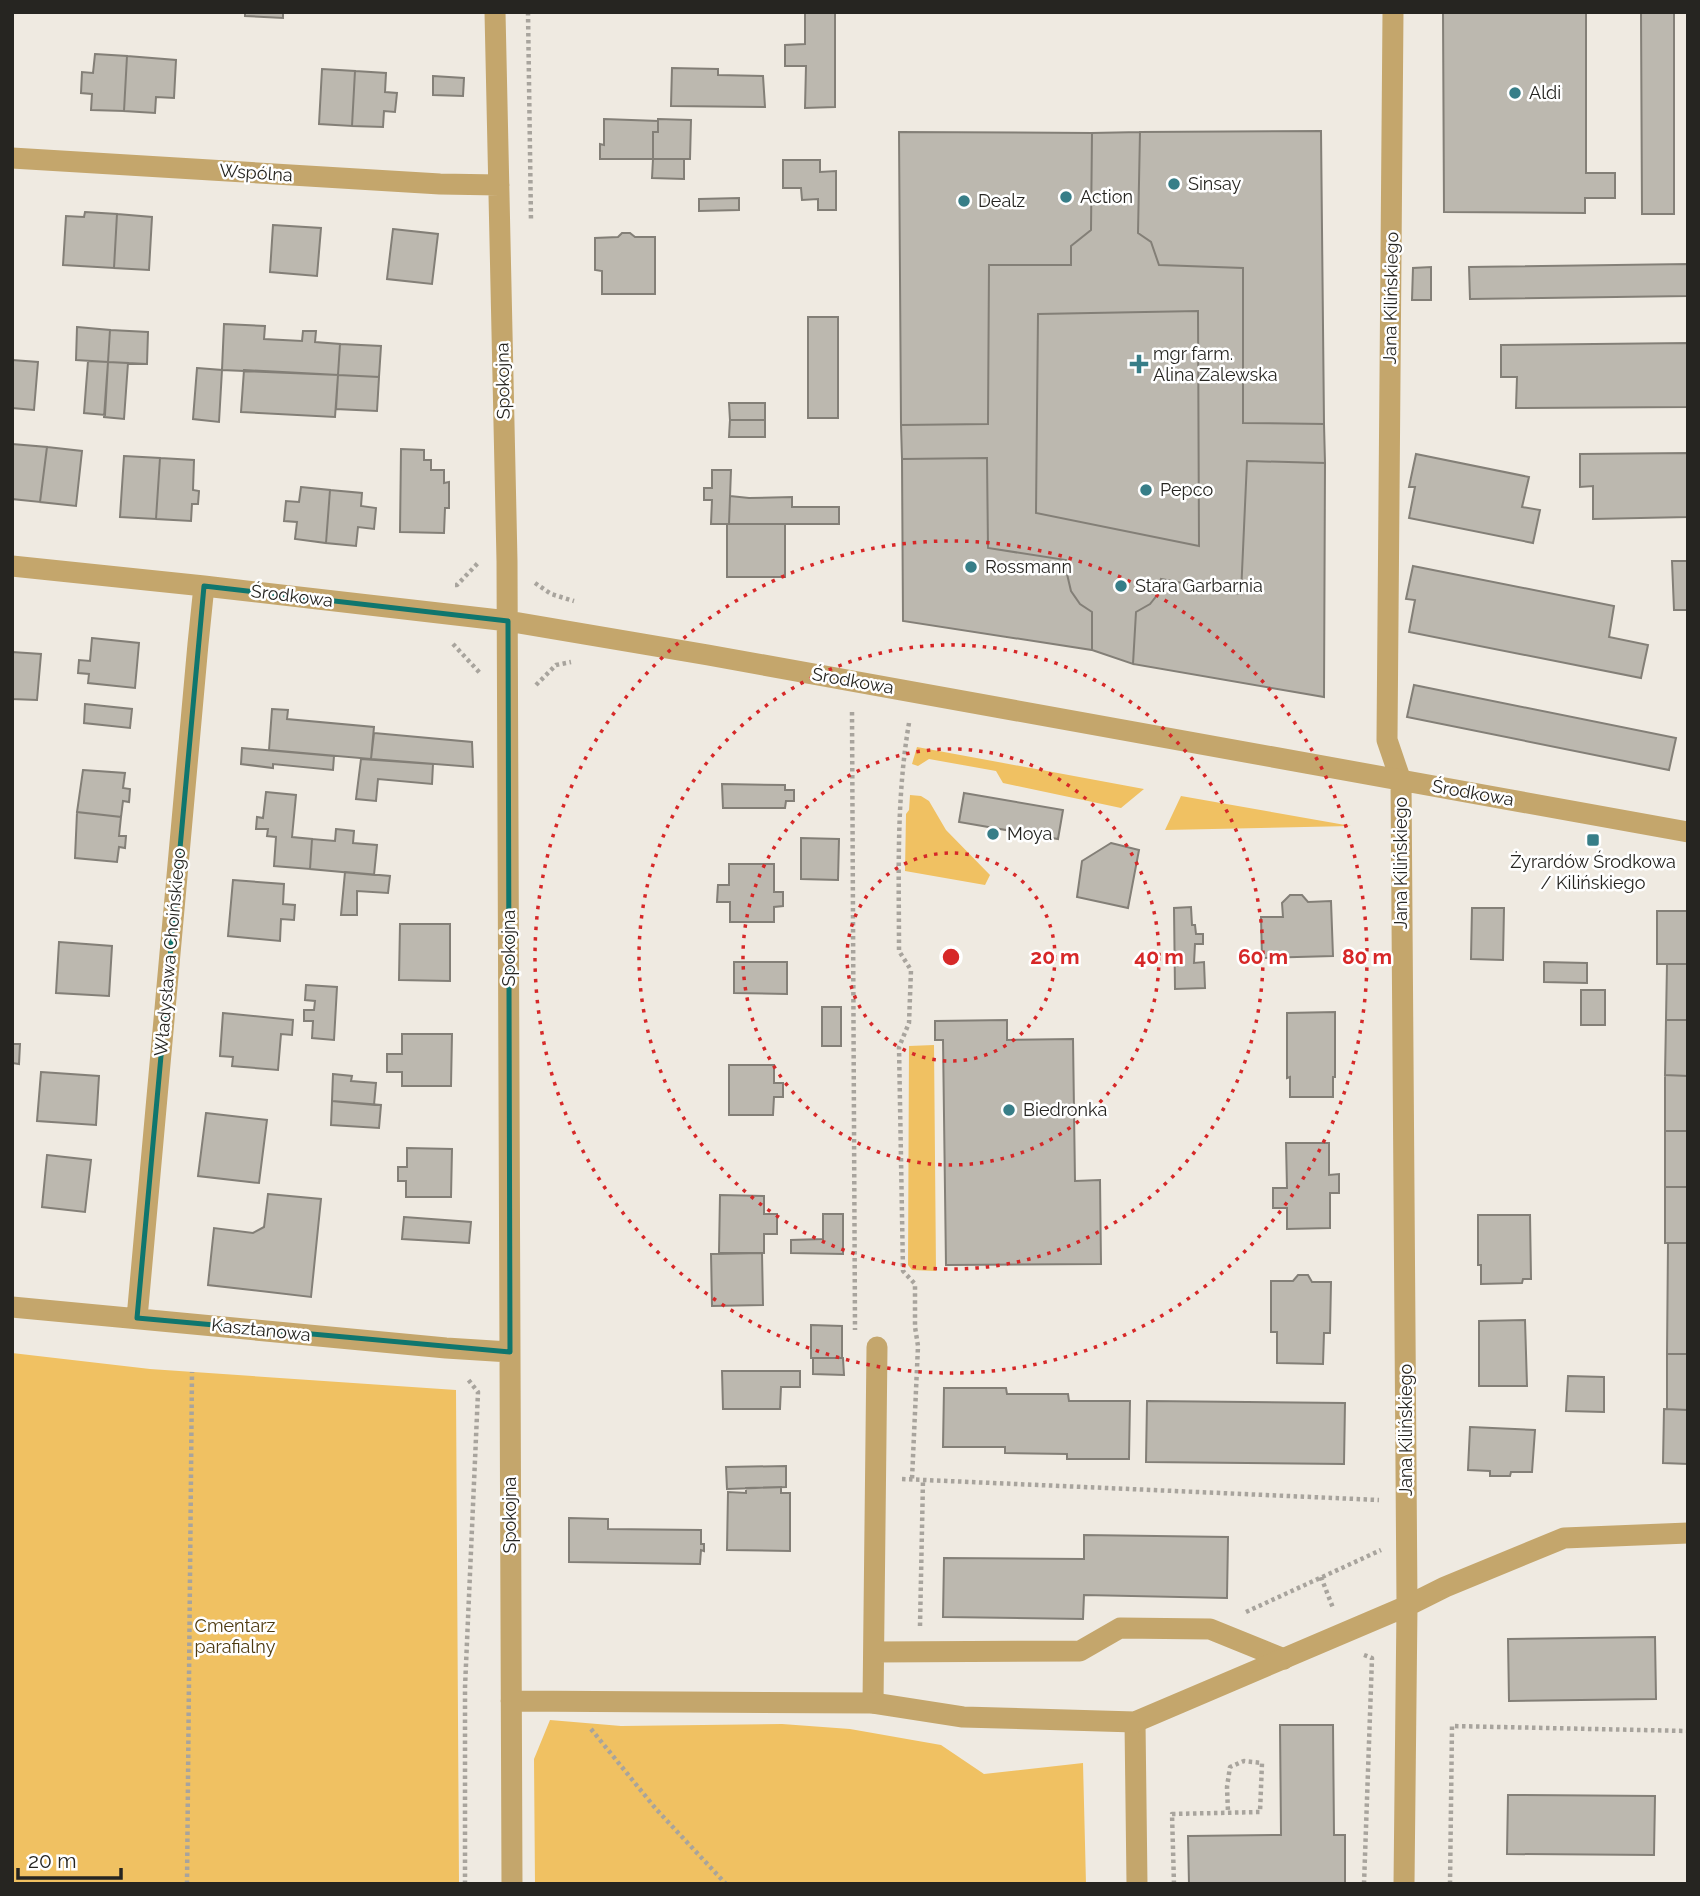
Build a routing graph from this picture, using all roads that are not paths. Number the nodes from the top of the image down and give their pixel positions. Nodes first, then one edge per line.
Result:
1 (495, 12) edge
2 (1393, 12) edge
3 (12, 158) edge
4 (499, 185) junction
5 (12, 566) edge
6 (204, 586) junction
7 (508, 621) junction
8 (1401, 781) junction
9 (1688, 832) edge
10 (12, 1307) edge
11 (136, 1318) junction
12 (877, 1347) road end
13 (510, 1352) junction
14 (1688, 1533) edge
15 (1407, 1606) junction
16 (874, 1652) junction
17 (1284, 1659) junction
18 (510, 1701) junction
19 (873, 1703) junction
20 (1135, 1722) junction
21 (512, 1884) edge
22 (1137, 1884) edge
23 (1404, 1884) edge

1 - 4 street, Spokojna
2 - 8 street, Jana Kilińskiego
3 - 4 street, Wspólna
4 - 7 street, Spokojna
5 - 6 street, Środkowa
6 - 7 street, Środkowa
6 - 11 street, Władysława Choińskiego
7 - 8 street, Środkowa
7 - 13 street, Spokojna
8 - 9 street, Środkowa
8 - 15 street, Jana Kilińskiego
10 - 11 street, Kasztanowa
11 - 13 street, Kasztanowa
12 - 16 street
13 - 18 street, Spokojna
14 - 15 street
15 - 17 street
15 - 23 street, Jana Kilińskiego
16 - 17 street
16 - 19 street
17 - 20 street
18 - 19 street
18 - 21 street, Spokojna
19 - 20 street
20 - 22 street

